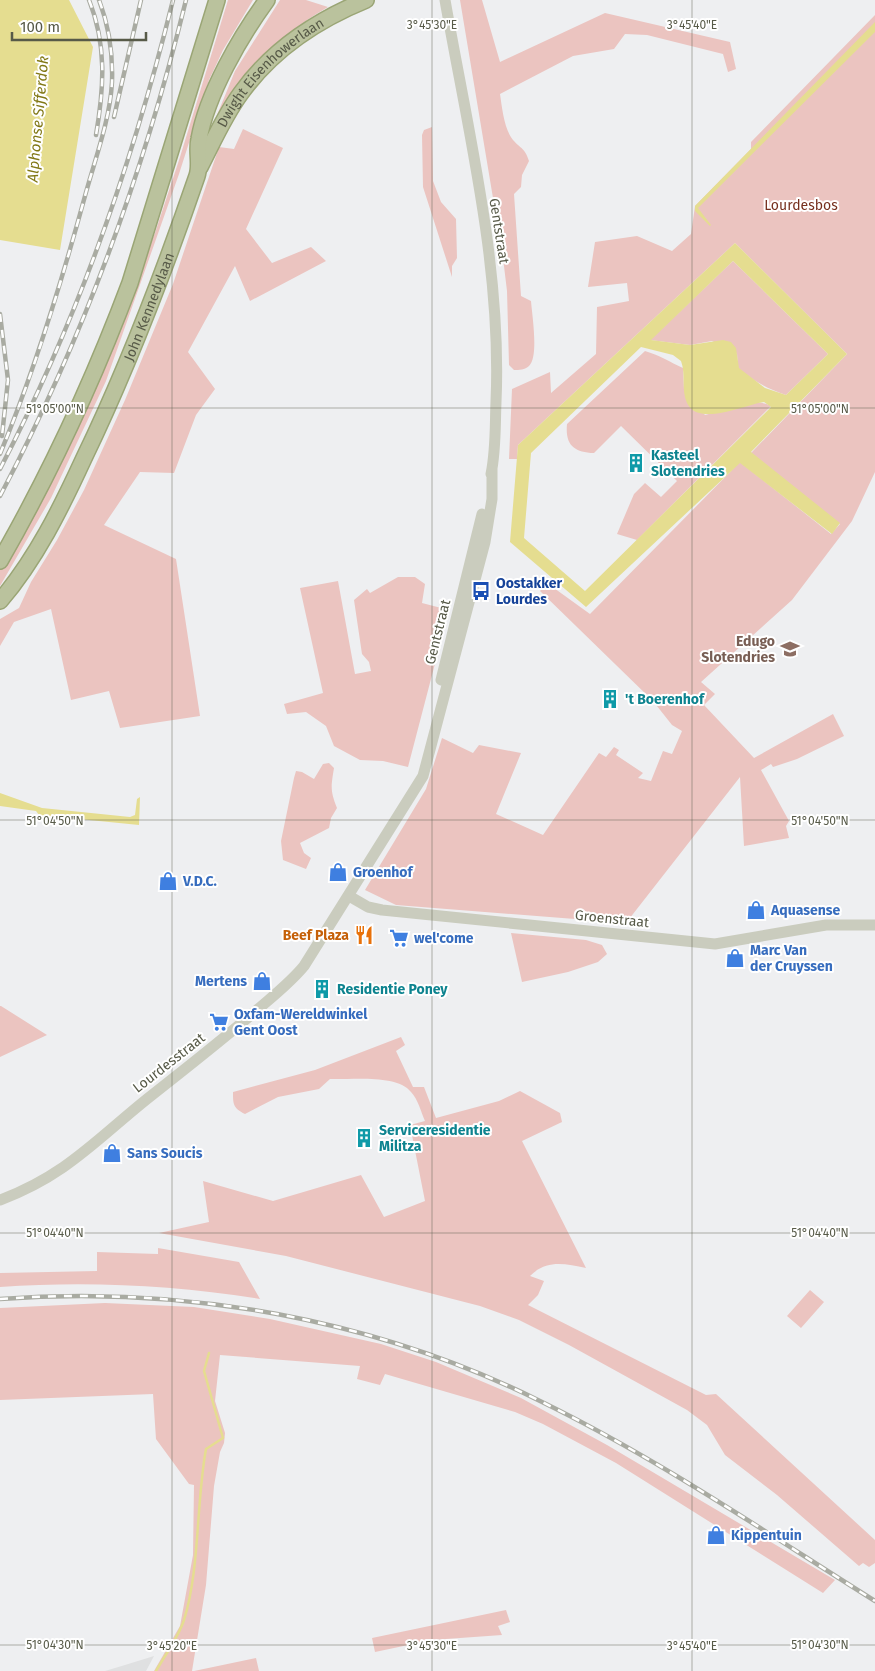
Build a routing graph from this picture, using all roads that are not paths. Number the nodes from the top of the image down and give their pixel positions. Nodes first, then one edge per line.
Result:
1 (217, 0) edge
2 (267, 0) edge
3 (366, 0) edge
4 (446, 5) edge
5 (199, 169) junction
6 (0, 561) edge
7 (0, 601) edge
8 (349, 896) junction
9 (875, 925) edge
10 (0, 1200) edge

1 - 6 highway, John Kennedylaan
2 - 5 highway, John Kennedylaan
3 - 5 highway, Dwight Eisenhowerlaan
4 - 8 street, Gentstraat
5 - 7 highway, John Kennedylaan
8 - 9 street, Groenstraat
8 - 10 street, Lourdesstraat

